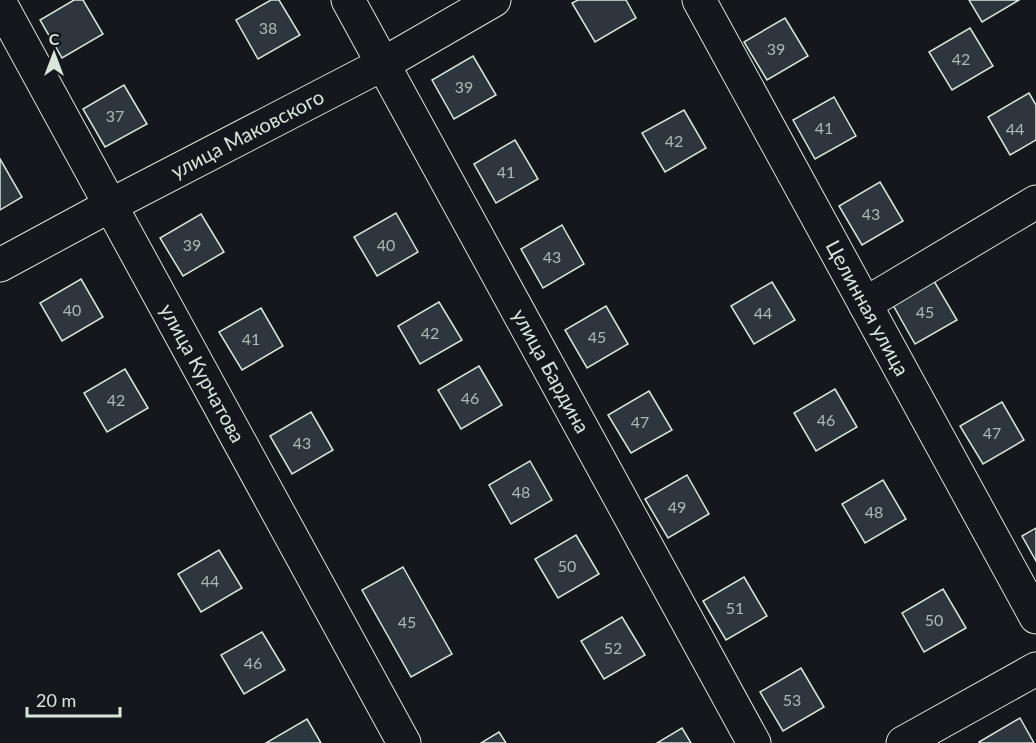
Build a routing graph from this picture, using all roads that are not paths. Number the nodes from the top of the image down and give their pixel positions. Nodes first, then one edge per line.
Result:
1 (348, 0) edge
2 (494, 0) edge
3 (699, 0) edge
4 (0, 3) edge
5 (382, 64) junction
6 (1036, 202) edge
7 (111, 205) junction
8 (0, 265) edge
9 (865, 304) junction
10 (1036, 617) edge
11 (1036, 669) edge
12 (404, 743) edge
13 (754, 743) edge
14 (903, 743) edge

1 - 5 street, улица Бардина
2 - 5 street, улица Маковского
3 - 9 street, Целинная улица
4 - 7 street, улица Курчатова
5 - 7 street, улица Маковского
5 - 13 street, улица Бардина
6 - 9 street
7 - 8 street, улица Маковского
7 - 12 street, улица Курчатова
9 - 10 street, Целинная улица
11 - 14 street

